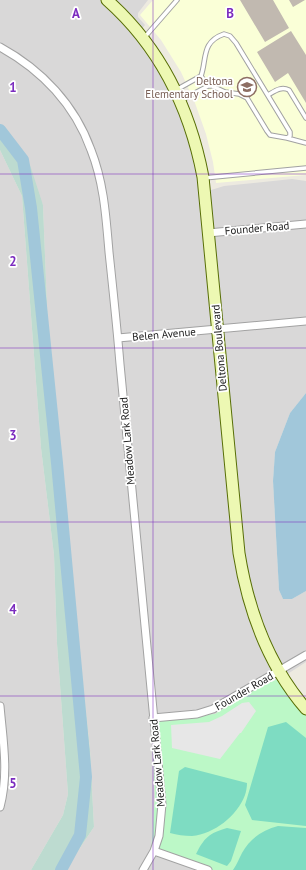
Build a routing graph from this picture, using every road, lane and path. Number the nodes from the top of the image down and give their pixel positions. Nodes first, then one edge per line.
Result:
1 (107, 0) edge
2 (177, 0) edge
3 (143, 38) junction
4 (0, 47) edge
5 (201, 76) junction
6 (208, 86) junction
7 (176, 90) junction
8 (268, 95) junction
9 (180, 101) junction
10 (306, 118) edge
11 (287, 138) junction
12 (306, 143) edge
13 (306, 168) edge
14 (203, 178) junction
15 (306, 224) edge
16 (208, 233) junction
17 (306, 321) edge
18 (217, 329) junction
19 (118, 338) junction
20 (306, 655) edge
21 (279, 671) junction
22 (0, 706) edge
23 (306, 709) edge
24 (154, 718) junction
25 (1, 723) edge
26 (0, 808) edge
27 (154, 851) junction
28 (143, 870) edge
29 (208, 870) edge

1 - 3 main road, Deltona Boulevard
2 - 3 lane
3 - 7 main road, Deltona Boulevard
4 - 19 street, Meadow Lark Road
5 - 6 lane
5 - 7 lane
5 - 8 lane
6 - 9 lane
6 - 11 lane
7 - 9 main road, Deltona Boulevard
8 - 10 lane
8 - 11 lane
9 - 14 main road, Deltona Boulevard
11 - 12 lane
13 - 14 lane
14 - 16 main road, Deltona Boulevard
15 - 16 street, Founder Road
16 - 18 main road, Deltona Boulevard
17 - 18 street, Belen Avenue
18 - 19 street, Belen Avenue
18 - 21 main road, Deltona Boulevard
19 - 24 street, Meadow Lark Road
20 - 21 street, Founder Road
21 - 23 main road, Deltona Boulevard
21 - 24 street, Founder Road
22 - 25 street
24 - 27 street, Meadow Lark Road
25 - 26 street
27 - 28 street, Meadow Lark Road
27 - 29 street

